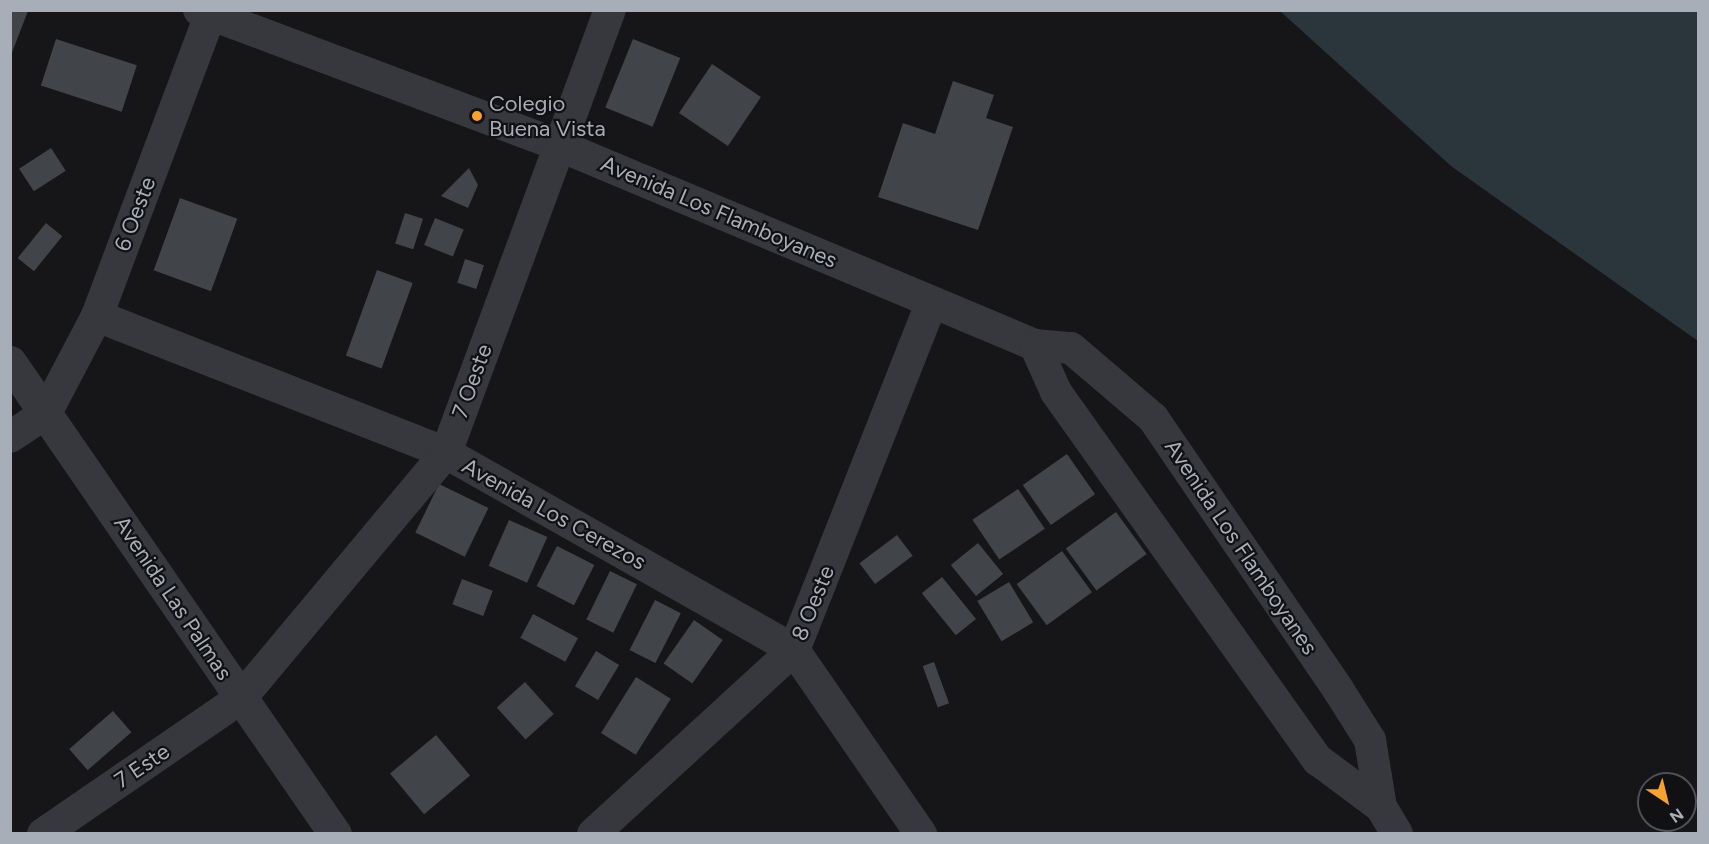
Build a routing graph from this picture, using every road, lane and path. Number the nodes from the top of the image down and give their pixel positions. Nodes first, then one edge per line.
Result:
1 (610, 10) edge
2 (207, 12) edge
3 (558, 145) junction
4 (932, 302) junction
5 (97, 316) junction
6 (1035, 345) junction
7 (10, 362) edge
8 (46, 413) junction
9 (10, 437) edge
10 (446, 453) junction
11 (794, 650) junction
12 (242, 698) junction
13 (1381, 807) junction
14 (43, 834) edge
15 (335, 834) edge
16 (593, 834) edge
17 (921, 834) edge
18 (1397, 834) edge

1 - 3 street, 7 Oeste
2 - 3 street, Avenida Los Flamboyanes
2 - 5 street, 6 Oeste
3 - 4 street, Avenida Los Flamboyanes
3 - 10 street, 7 Oeste
4 - 6 street, Avenida Los Flamboyanes
4 - 11 street, 8 Oeste
5 - 8 street, 6 Oeste
5 - 10 street, Avenida Los Cerezos
6 - 13 street, Avenida Los Flamboyanes
6 - 13 street, Avenida Los Flamboyanes
7 - 8 street, Avenida Las Palmas
8 - 9 street
8 - 12 street, Avenida Las Palmas
10 - 11 street, Avenida Los Cerezos
10 - 12 street, 7 Oeste
11 - 16 street, 8 Oeste
11 - 17 street, Avenida Los Cerezos
12 - 14 street, 7 Este
12 - 15 street, Avenida Las Palmas
13 - 18 street, Avenida Los Flamboyanes

